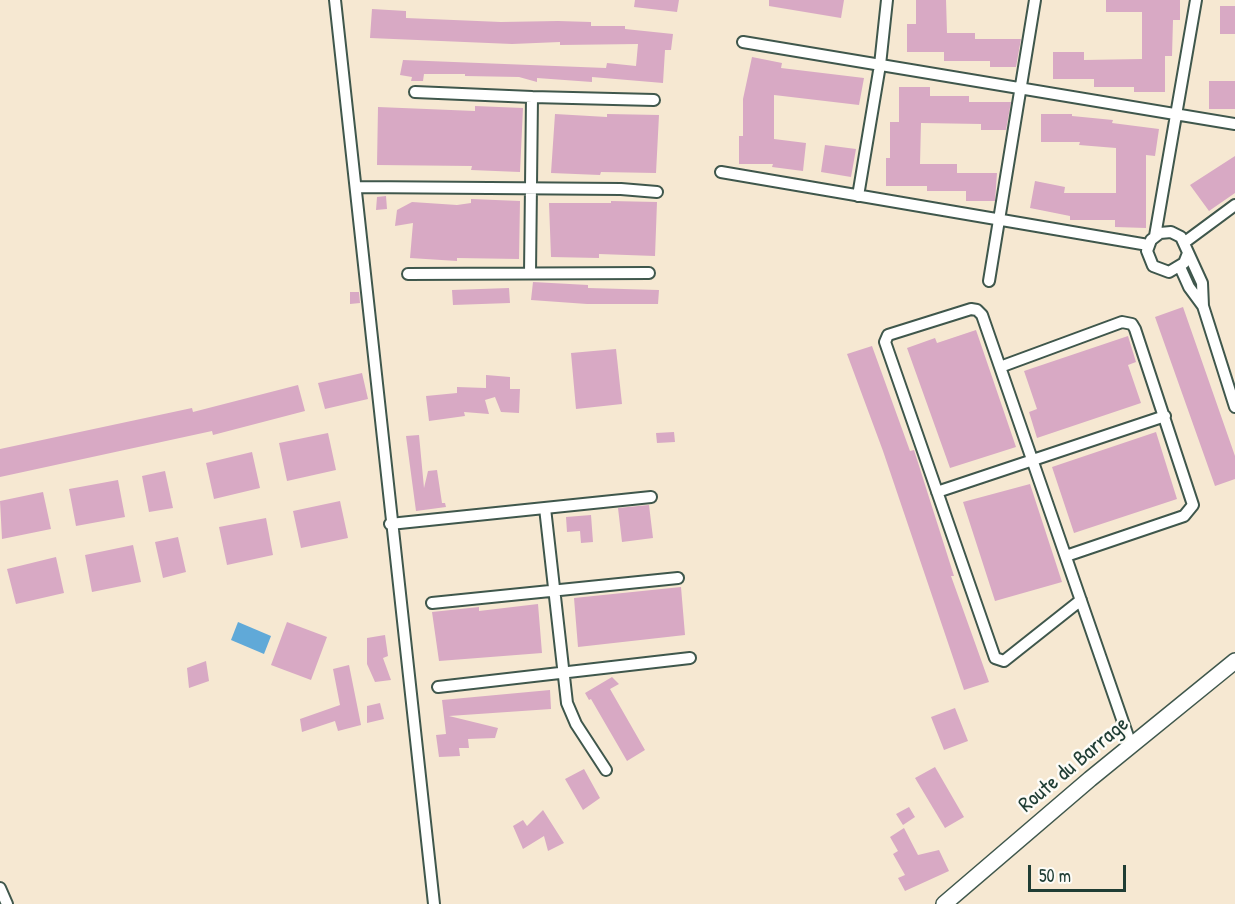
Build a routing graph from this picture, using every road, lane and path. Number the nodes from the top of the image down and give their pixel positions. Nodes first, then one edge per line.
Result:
1 (336, 0) edge
2 (887, 0) edge
3 (1035, 0) edge
4 (1196, 0) edge
5 (743, 42) dead end
6 (880, 64) junction
7 (1021, 88) junction
8 (415, 92) dead end
9 (531, 97) junction
10 (654, 100) dead end
11 (1176, 114) junction
12 (1235, 124) edge
13 (721, 172) dead end
14 (357, 187) junction
15 (530, 190) junction
16 (657, 192) dead end
17 (858, 195) junction
18 (1235, 205) edge
19 (999, 220) junction
20 (1151, 241) junction
21 (1186, 247) junction
22 (1180, 267) junction
23 (530, 273) junction
24 (649, 273) dead end
25 (408, 274) dead end
26 (989, 281) dead end
27 (1203, 306) junction
28 (1000, 367) junction
29 (1235, 407) edge
30 (1165, 416) junction
31 (1032, 460) junction
32 (937, 492) junction
33 (651, 496) dead end
34 (545, 508) junction
35 (390, 524) junction
36 (1066, 556) junction
37 (678, 578) dead end
38 (554, 590) junction
39 (1081, 600) junction
40 (432, 603) dead end
41 (690, 658) dead end
42 (1235, 661) edge
43 (563, 672) junction
44 (438, 687) dead end
45 (1131, 745) junction
46 (606, 770) dead end
47 (0, 888) edge
48 (7, 904) edge
49 (434, 904) edge
50 (945, 904) edge

1 - 14 street
2 - 6 street
3 - 7 street
4 - 11 street
5 - 6 street
6 - 7 street
6 - 17 street
7 - 11 street
7 - 19 street
8 - 9 street
9 - 10 street
9 - 15 street
11 - 12 street
11 - 20 street
13 - 17 street
14 - 15 street
14 - 35 street
15 - 16 street
15 - 23 street
17 - 19 street
18 - 21 street
19 - 20 street
19 - 26 street
20 - 21 street
20 - 22 street
21 - 22 street
21 - 27 street
22 - 27 street
23 - 24 street
23 - 25 street
27 - 29 street
28 - 30 street
28 - 31 street
28 - 32 street
30 - 31 street
30 - 36 street
31 - 32 street
31 - 36 street
32 - 39 street
33 - 34 street
34 - 35 street
34 - 38 street
35 - 49 street
36 - 39 street
37 - 38 street
38 - 40 street
38 - 43 street
39 - 45 street
41 - 43 street
42 - 45 main road, Route du Barrage
43 - 44 street
43 - 46 street
45 - 50 main road, Route du Barrage
47 - 48 street

